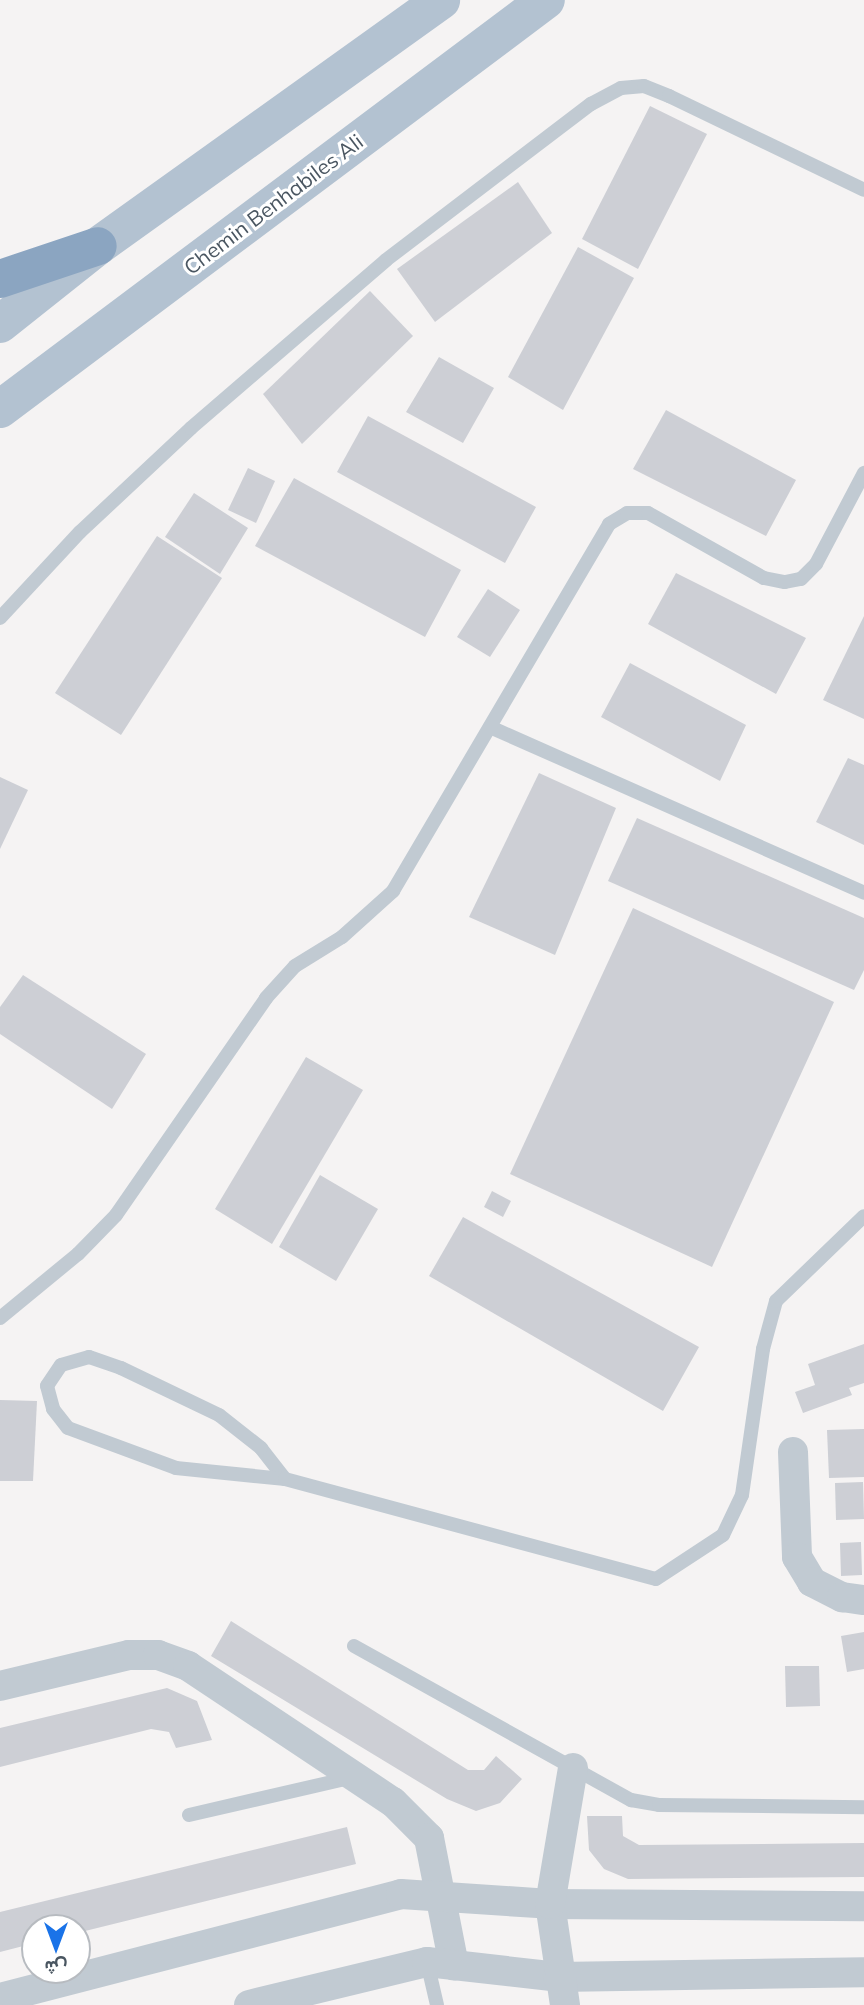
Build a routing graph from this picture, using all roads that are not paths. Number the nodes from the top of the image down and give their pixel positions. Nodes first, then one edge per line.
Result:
1 (441, 0) edge
2 (546, 0) edge
3 (864, 190) edge
4 (98, 246) junction
5 (0, 279) edge
6 (0, 324) edge
7 (0, 409) edge
8 (864, 473) edge
9 (0, 618) edge
10 (490, 727) junction
11 (864, 893) edge
12 (864, 1216) edge
13 (0, 1318) edge
14 (793, 1452) dead end
15 (285, 1479) junction
16 (864, 1600) edge
17 (354, 1646) dead end
18 (0, 1686) edge
19 (573, 1768) junction
20 (354, 1777) junction
21 (864, 1807) edge
22 (190, 1815) dead end
23 (444, 1897) junction
24 (550, 1904) junction
25 (864, 1906) edge
26 (440, 1964) junction
27 (864, 1972) edge
28 (561, 1991) edge
29 (0, 1998) edge
30 (249, 2005) edge
31 (437, 2005) edge

1 - 4 main road
2 - 7 main road, Chemin Benhabiles Ali
3 - 9 lane
4 - 5 highway
4 - 6 main road
8 - 10 lane
10 - 11 lane
10 - 13 lane
12 - 15 lane
14 - 16 street
15 - 15 lane
17 - 19 lane
18 - 20 street
19 - 21 lane
19 - 24 street
20 - 22 lane
20 - 23 street
23 - 24 street
23 - 26 street
23 - 29 street
24 - 25 street
24 - 28 street
26 - 28 street
26 - 30 street
26 - 31 lane
27 - 28 street

